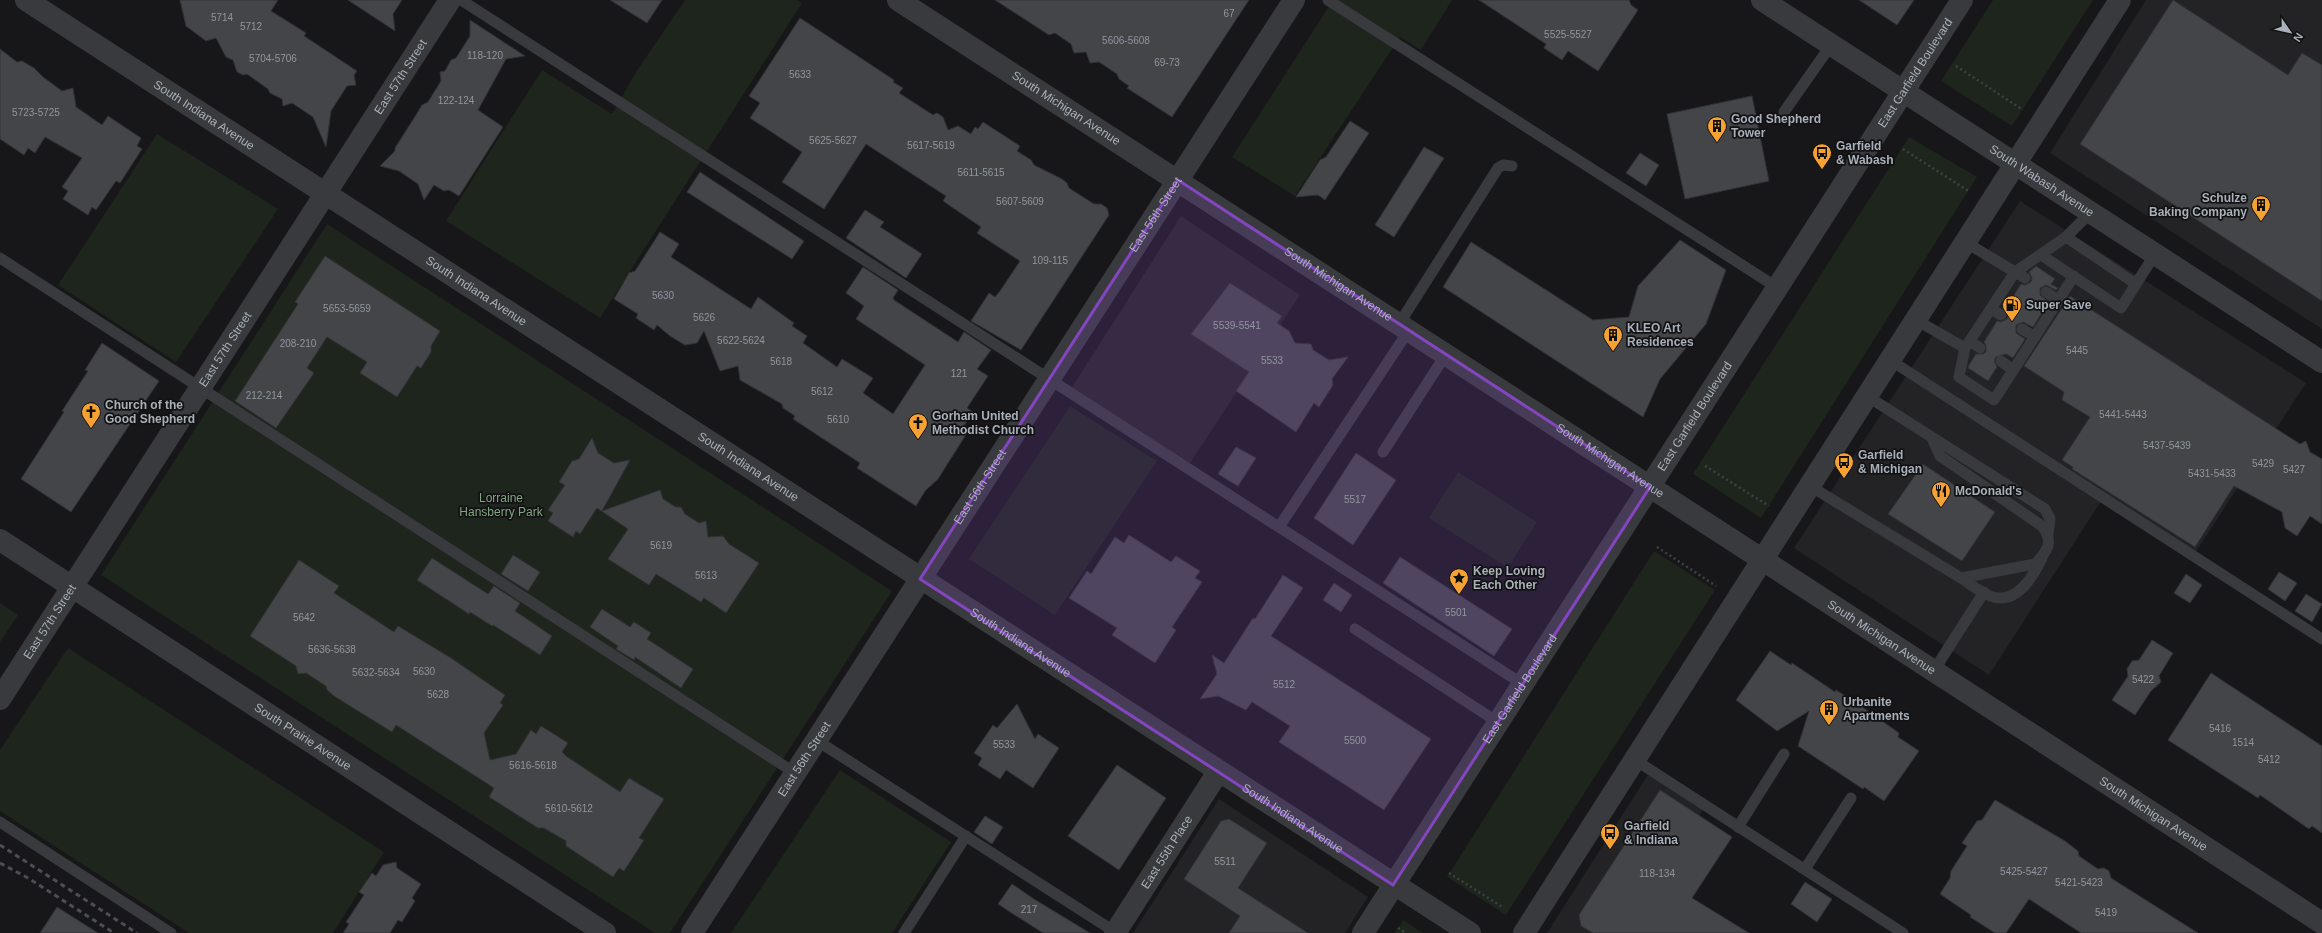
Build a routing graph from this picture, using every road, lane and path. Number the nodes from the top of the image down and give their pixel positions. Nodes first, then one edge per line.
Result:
1 (26, 0) edge
2 (450, 0) edge
3 (461, 0) edge
4 (898, 0) edge
5 (1328, 0) edge
6 (1762, 0) edge
7 (1962, 0) edge
8 (2120, 0) edge
9 (1292, 1) edge
10 (1831, 45) junction
11 (1956, 66) dead end
12 (1903, 92) junction
13 (2025, 111) dead end
14 (1784, 112) dead end
15 (1903, 149) dead end
16 (2015, 164) junction
17 (1512, 166) dead end
18 (1178, 180) junction
19 (1970, 192) dead end
20 (325, 194) junction
21 (2090, 213) junction
22 (2066, 237) junction
23 (1965, 242) junction
24 (2155, 254) junction
25 (2041, 255) junction
26 (0, 258) edge
27 (2015, 272) junction
28 (2074, 276) junction
29 (2025, 278) dead end
30 (2136, 284) junction
31 (1778, 288) junction
32 (2046, 292) dead end
33 (2058, 300) junction
34 (1991, 309) junction
35 (2001, 315) dead end
36 (1916, 320) junction
37 (1404, 327) junction
38 (2022, 329) dead end
39 (2035, 337) junction
40 (1967, 345) junction
41 (1980, 348) dead end
42 (1446, 354) junction
43 (1890, 360) junction
44 (2001, 361) dead end
45 (2322, 362) edge
46 (2013, 370) junction
47 (1049, 379) junction
48 (200, 388) junction
49 (1867, 396) junction
50 (1383, 452) dead end
51 (1706, 466) dead end
52 (1810, 486) junction
53 (1650, 487) junction
54 (1770, 507) dead end
55 (1279, 527) junction
56 (0, 540) edge
57 (1658, 547) dead end
58 (2042, 557) junction
59 (1762, 561) junction
60 (1961, 578) junction
61 (920, 579) junction
62 (1716, 586) dead end
63 (72, 587) junction
64 (1984, 592) junction
65 (1355, 629) dead end
66 (2322, 639) edge
67 (1933, 672) junction
68 (1524, 685) junction
69 (0, 699) edge
70 (1499, 723) junction
71 (816, 740) junction
72 (1784, 754) dead end
73 (1635, 760) junction
74 (1218, 772) junction
75 (795, 773) junction
76 (1851, 798) dead end
77 (0, 822) edge
78 (1738, 827) junction
79 (966, 836) junction
80 (1805, 869) junction
81 (1449, 873) dead end
82 (1393, 885) junction
83 (1504, 908) dead end
84 (2322, 923) edge
85 (1398, 928) dead end
86 (1115, 932) edge
87 (171, 933) edge
88 (605, 933) edge
89 (692, 933) edge
90 (904, 933) edge
91 (1363, 933) edge
92 (1406, 933) edge
93 (1470, 933) edge
94 (1524, 933) edge
95 (1903, 933) edge

1 - 20 street, South Indiana Avenue
2 - 20 street, East 57th Street
3 - 47 lane
4 - 18 street, South Michigan Avenue
5 - 31 lane
6 - 10 street, South Wabash Avenue
7 - 12 street, East Garfield Boulevard
8 - 16 street
9 - 18 street, East 56th Street
10 - 12 street, South Wabash Avenue
10 - 14 lane
11 - 13 path
12 - 16 street, South Wabash Avenue
12 - 31 street, East Garfield Boulevard
15 - 19 path
16 - 21 street, South Wabash Avenue
16 - 23 street
17 - 37 lane
18 - 37 street, South Michigan Avenue
18 - 47 street, East 56th Street
20 - 48 street, East 57th Street
20 - 61 street, South Indiana Avenue
21 - 22 lane
21 - 24 street, South Wabash Avenue
22 - 25 lane
22 - 30 lane
23 - 27 lane
23 - 36 street
24 - 30 lane
24 - 45 street, South Wabash Avenue
25 - 27 lane
25 - 28 lane
26 - 48 lane
27 - 29 lane
27 - 34 lane
28 - 30 lane
28 - 33 lane
31 - 53 street, East Garfield Boulevard
32 - 33 lane
33 - 39 lane
34 - 35 lane
34 - 40 lane
36 - 40 lane
36 - 43 street
37 - 42 street, South Michigan Avenue
37 - 55 lane
38 - 39 lane
39 - 46 lane
40 - 41 lane
40 - 46 lane
42 - 50 lane
42 - 53 street, South Michigan Avenue
43 - 49 street
43 - 66 lane
44 - 46 lane
47 - 55 lane
47 - 61 street, East 56th Street
48 - 63 street, East 57th Street
48 - 75 lane
49 - 52 street
49 - 58 lane
51 - 54 path
52 - 59 street
52 - 60 lane
53 - 59 street, South Michigan Avenue
53 - 68 street, East Garfield Boulevard
55 - 68 lane
56 - 63 street, South Prairie Avenue
57 - 62 path
58 - 60 lane
58 - 64 lane
59 - 67 street, South Michigan Avenue
59 - 73 street
60 - 64 lane
61 - 71 street, East 56th Street
61 - 74 street, South Indiana Avenue
63 - 69 street, East 57th Street
63 - 88 street, South Prairie Avenue
64 - 67 lane
65 - 70 lane
67 - 84 street, South Michigan Avenue
68 - 70 street, East Garfield Boulevard
70 - 82 street, East Garfield Boulevard
71 - 75 street, East 56th Street
71 - 79 lane
72 - 78 lane
73 - 78 lane
73 - 94 street
74 - 82 street, South Indiana Avenue
74 - 86 street, East 55th Place
75 - 89 street, East 56th Street
76 - 80 lane
77 - 87 lane
78 - 80 lane
79 - 86 lane
79 - 90 lane
80 - 95 lane
81 - 83 path
82 - 91 street, East Garfield Boulevard
82 - 93 street, South Indiana Avenue
85 - 92 path

